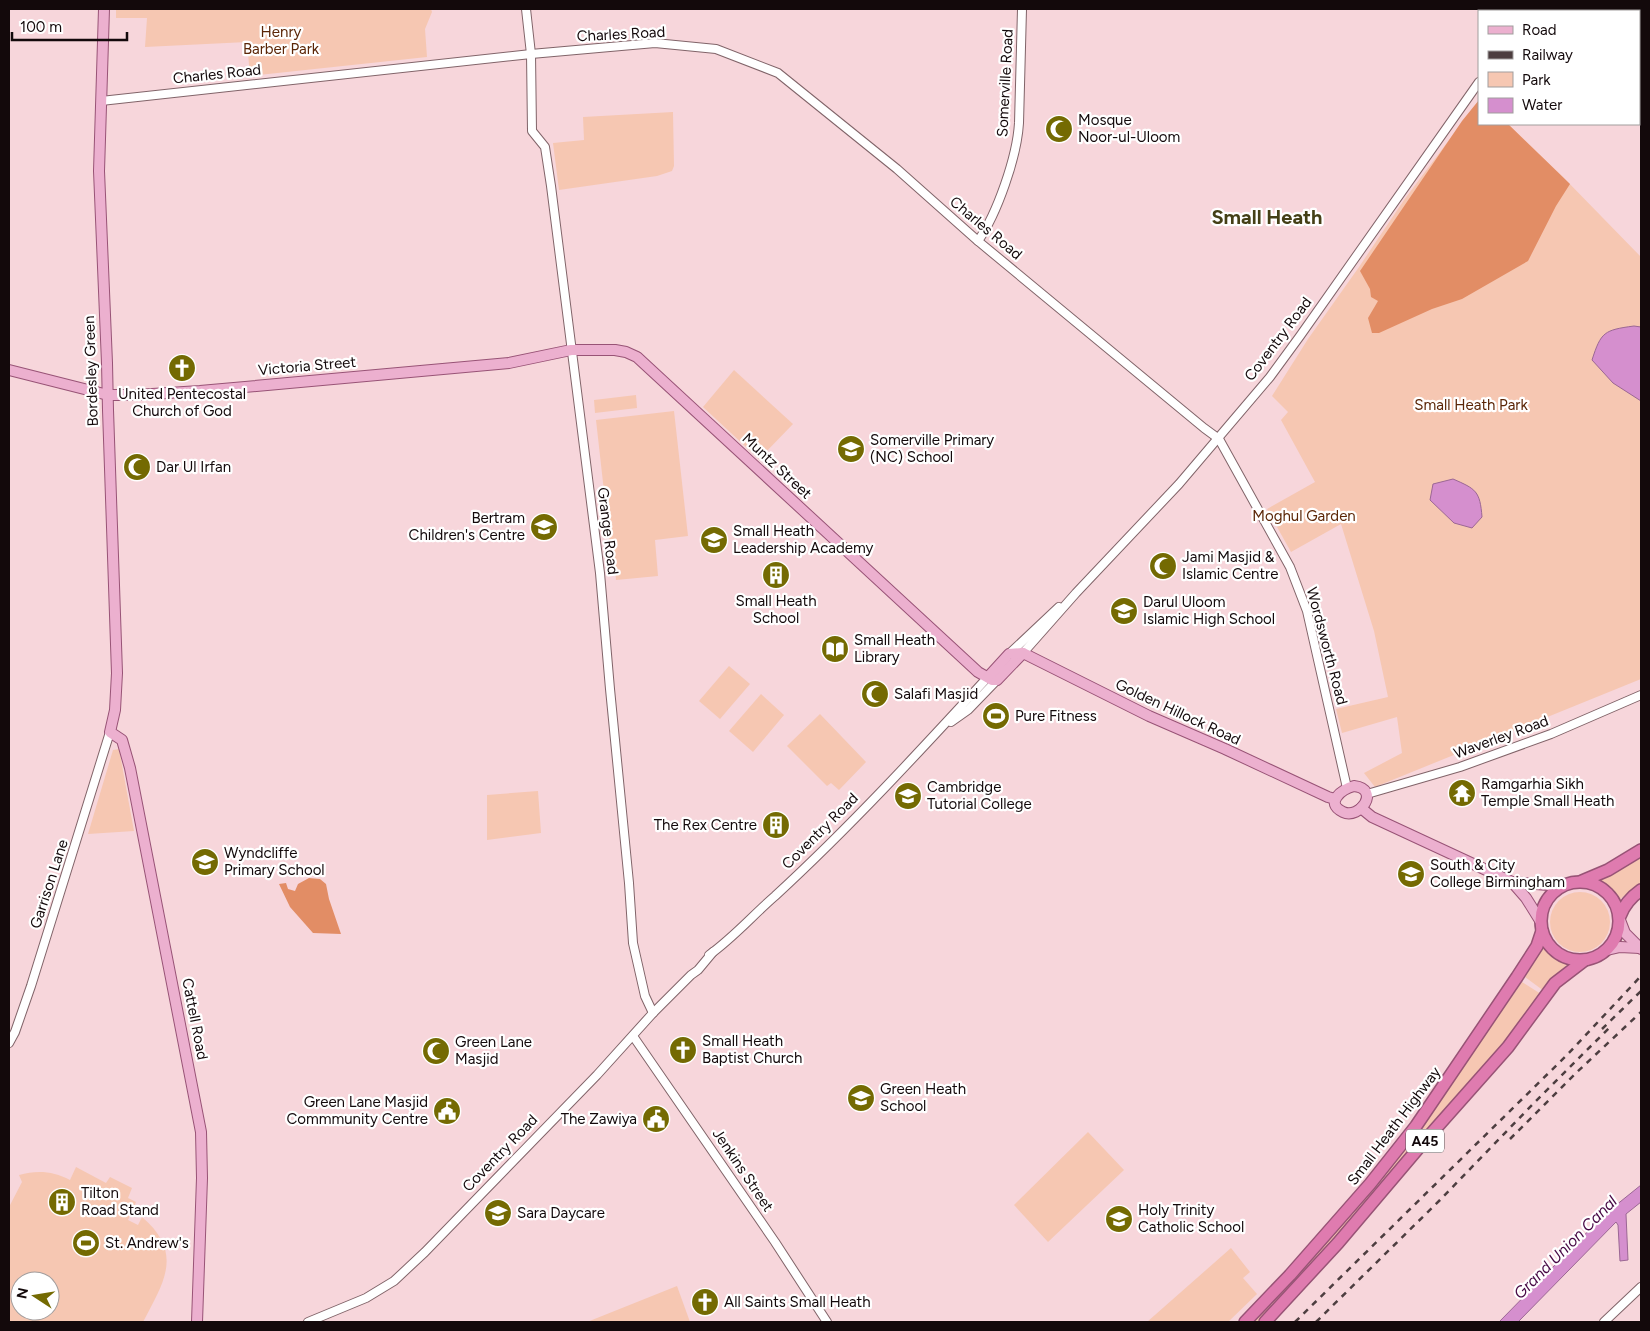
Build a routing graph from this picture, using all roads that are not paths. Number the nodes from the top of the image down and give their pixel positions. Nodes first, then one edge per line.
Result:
1 (104, 9) edge
2 (526, 9) edge
3 (1022, 9) edge
4 (531, 54) junction
5 (1478, 83) edge
6 (100, 101) junction
7 (978, 241) junction
8 (571, 350) junction
9 (509, 363) joint
10 (9, 370) edge
11 (108, 395) junction
12 (1219, 438) junction
13 (1076, 594) junction
14 (1023, 653) junction
15 (1009, 654) junction
16 (992, 678) junction
17 (1641, 695) edge
18 (110, 732) junction
19 (1347, 788) junction
20 (1367, 794) junction
21 (1335, 799) junction
22 (1360, 808) junction
23 (1641, 850) edge
24 (1580, 881) junction
25 (1512, 882) junction
26 (1566, 884) junction
27 (1641, 890) edge
28 (1620, 918) junction
29 (1541, 927) junction
30 (1641, 949) edge
31 (1608, 950) junction
32 (1585, 960) junction
33 (653, 1013) junction
34 (633, 1036) junction
35 (9, 1043) edge
36 (1641, 1287) edge
37 (197, 1322) edge
38 (308, 1322) edge
39 (827, 1322) edge
40 (1245, 1322) edge
41 (1265, 1322) edge
42 (1604, 1322) edge

1 - 6 main road, Bordesley Green
2 - 4 street, Grange Road
3 - 7 street, Somerville Road
4 - 6 street, Charles Road
4 - 7 street, Charles Road
4 - 8 street, Grange Road
5 - 12 street, Coventry Road
6 - 11 main road, Bordesley Green
7 - 12 street, Charles Road
8 - 9 main road, Muntz Street
8 - 16 main road, Muntz Street
8 - 33 street, Grange Road
9 - 11 main road, Victoria Street
10 - 11 main road, Victoria Street
11 - 18 main road, Bordesley Green
12 - 13 street, Coventry Road
12 - 19 street, Wordsworth Road
13 - 14 street, Coventry Road
13 - 15 street, Coventry Road
14 - 15 main road
14 - 16 main road, Coventry Road
14 - 21 main road, Golden Hillock Road
15 - 16 main road, Coventry Road
16 - 33 street, Coventry Road
17 - 20 street, Waverley Road
18 - 35 street, Garrison Lane
18 - 37 main road, Cattell Road
19 - 20 main road
19 - 21 main road
20 - 22 main road
21 - 22 main road
22 - 25 main road
23 - 24 highway
24 - 26 highway
24 - 28 highway
25 - 26 main road
25 - 29 main road
26 - 29 highway
27 - 28 highway
28 - 30 main road
28 - 31 highway
29 - 32 highway
29 - 40 highway, Small Heath Highway / A45
30 - 31 main road
31 - 32 highway
32 - 41 highway, Small Heath Highway / A45
33 - 34 street, Coventry Road
34 - 38 street, Coventry Road
34 - 39 street, Jenkins Street
36 - 42 street

